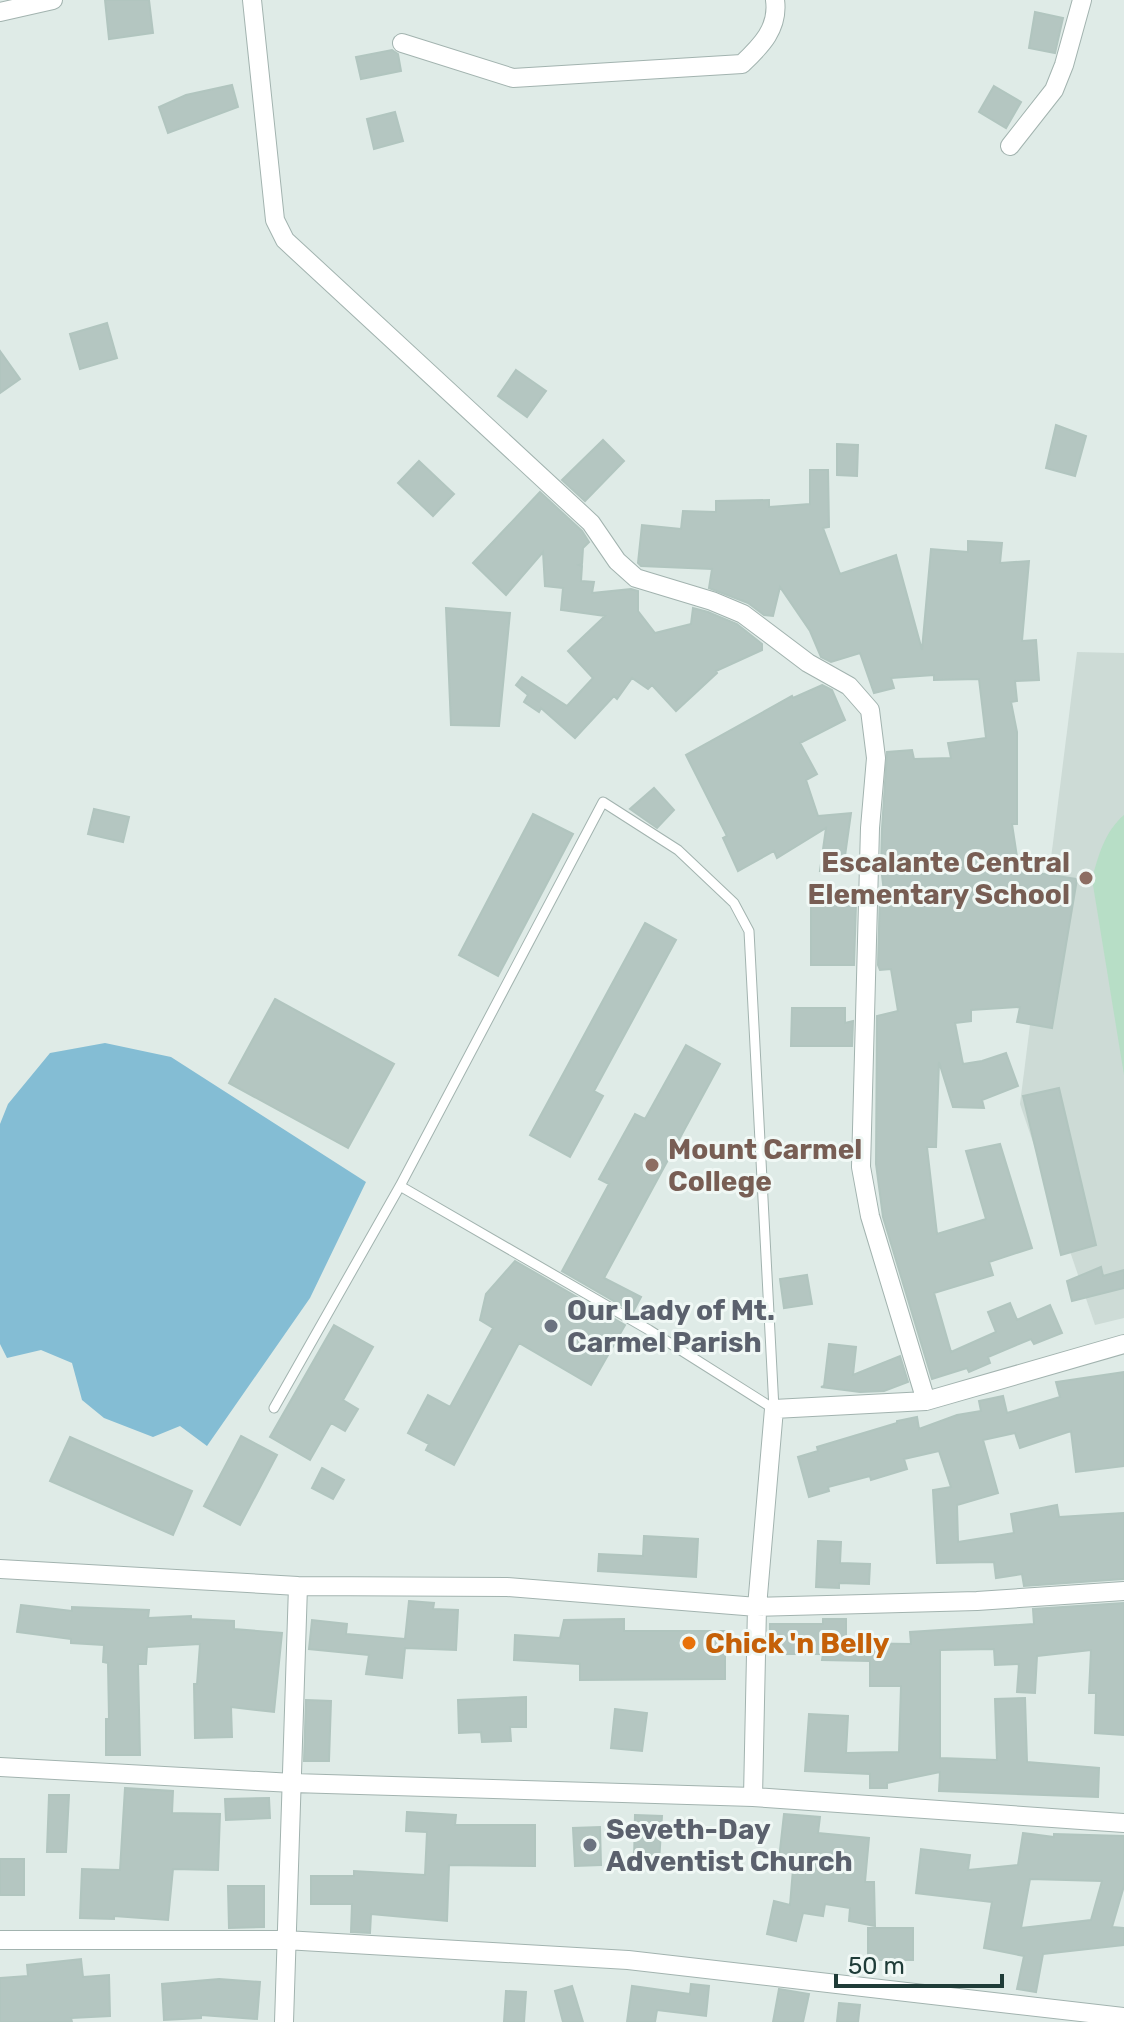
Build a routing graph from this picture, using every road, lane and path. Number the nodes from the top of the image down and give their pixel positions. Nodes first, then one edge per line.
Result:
1 (53, 0) edge
2 (252, 0) edge
3 (775, 0) edge
4 (1082, 0) edge
5 (0, 12) edge
6 (402, 43) dead end
7 (1010, 146) dead end
8 (400, 1186) junction
9 (1124, 1344) edge
10 (926, 1401) junction
11 (274, 1408) dead end
12 (774, 1409) junction
13 (0, 1569) edge
14 (298, 1586) junction
15 (1124, 1591) edge
16 (757, 1607) junction
17 (0, 1767) edge
18 (293, 1783) junction
19 (753, 1797) junction
20 (1124, 1823) edge
21 (0, 1940) edge
22 (285, 1940) junction
23 (1124, 2017) edge
24 (284, 2022) edge

1 - 5 street
2 - 10 street
3 - 6 street
4 - 7 street
8 - 11 lane
8 - 12 lane
8 - 12 lane
9 - 10 street
10 - 12 street
12 - 16 street
13 - 14 street
14 - 16 street
14 - 18 street
15 - 16 street
16 - 19 street
17 - 18 street
18 - 19 street
18 - 22 street
19 - 20 street
21 - 22 street
22 - 23 street
22 - 24 street

